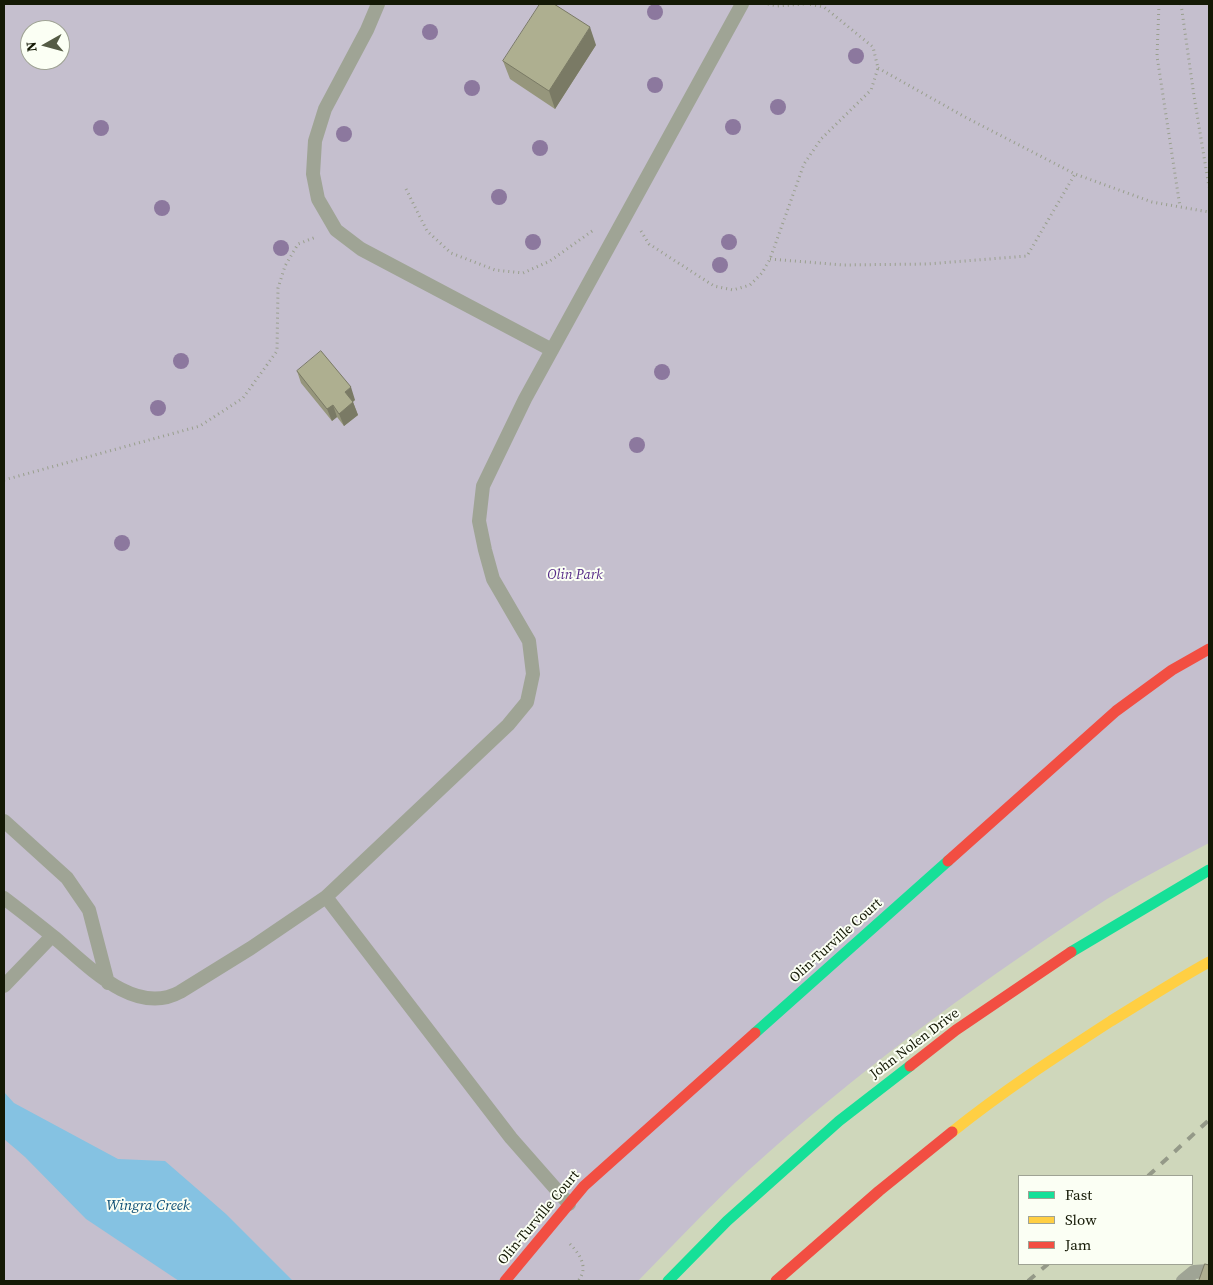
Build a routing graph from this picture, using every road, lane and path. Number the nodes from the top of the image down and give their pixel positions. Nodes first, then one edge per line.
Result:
1 (378, 4) edge
2 (742, 4) edge
3 (768, 4) edge
4 (804, 4) edge
5 (809, 4) edge
6 (1159, 4) edge
7 (1181, 4) edge
8 (878, 68) junction
9 (1075, 174) junction
10 (1209, 187) edge
11 (406, 190) dead end
12 (1180, 207) junction
13 (1209, 212) edge
14 (619, 228) junction
15 (336, 230) junction
16 (770, 259) junction
17 (552, 350) junction
18 (4, 480) edge
19 (1209, 649) edge
20 (4, 821) edge
21 (1209, 870) edge
22 (326, 897) junction
23 (4, 898) edge
24 (52, 936) junction
25 (1209, 962) edge
26 (108, 983) junction
27 (4, 986) edge
28 (569, 1204) junction
29 (568, 1241) dead end
30 (1209, 1270) edge
31 (505, 1281) edge
32 (578, 1281) edge
33 (668, 1281) edge
34 (776, 1281) edge
35 (1183, 1281) edge

1 - 15 lane
2 - 14 lane
3 - 4 path
5 - 8 path
6 - 12 path
7 - 10 path
8 - 9 path
8 - 16 path
9 - 12 path
9 - 16 path
11 - 14 path
12 - 13 path
14 - 16 path
14 - 17 lane
15 - 17 lane
15 - 18 path
17 - 22 lane
19 - 28 main road, Olin-Turville Court
20 - 26 lane
21 - 33 main road, John Nolen Drive
22 - 26 lane
22 - 28 lane
23 - 24 lane
24 - 26 lane
24 - 27 lane
25 - 34 main road
28 - 31 main road, Olin-Turville Court
29 - 32 path
30 - 35 lane

